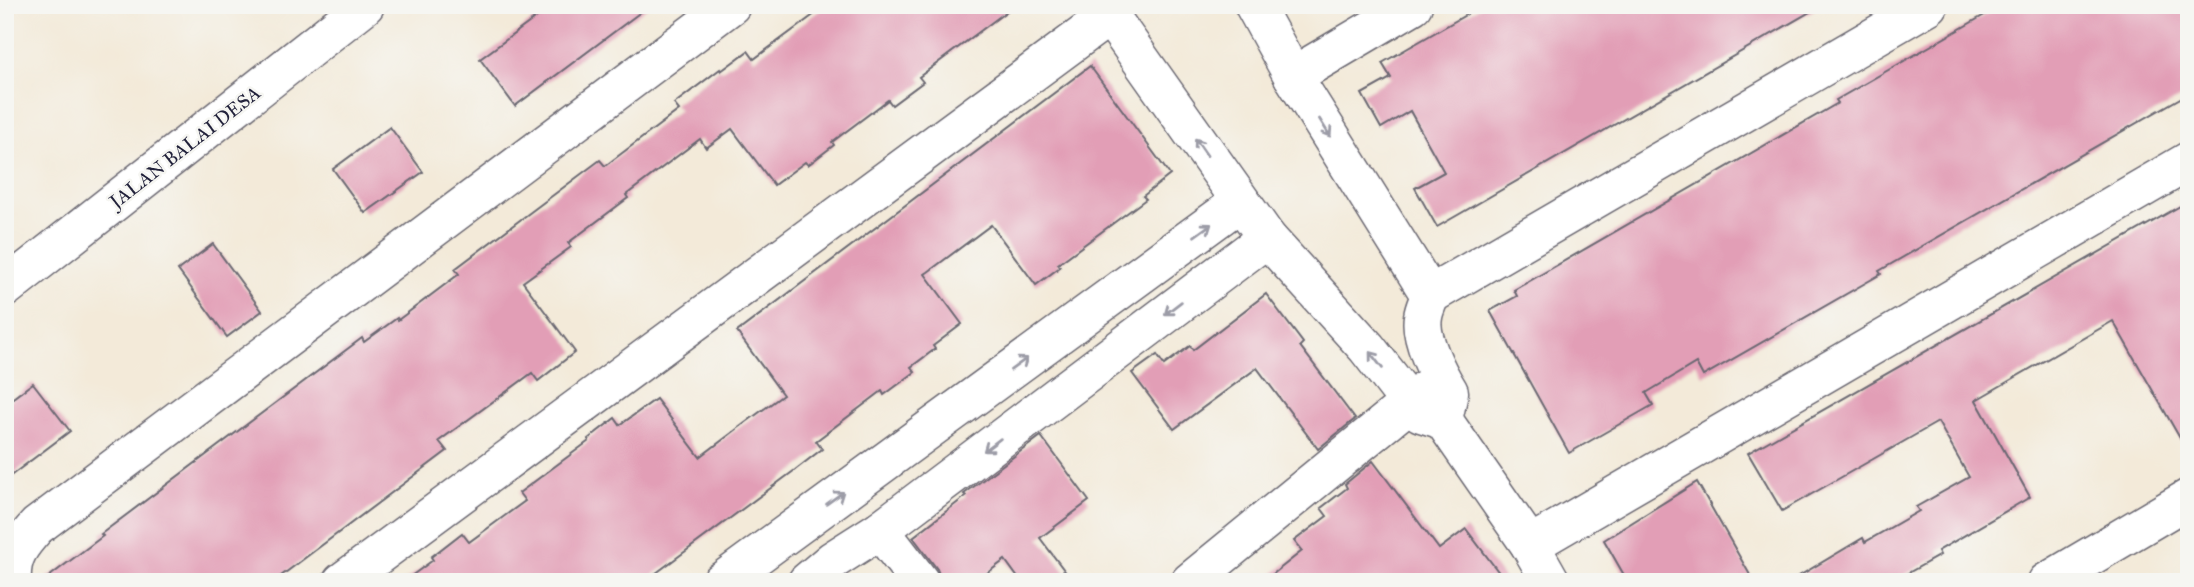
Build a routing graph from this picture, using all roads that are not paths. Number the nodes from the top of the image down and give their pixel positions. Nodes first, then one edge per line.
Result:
1 (365, 5) edge
2 (731, 5) edge
3 (1254, 5) edge
4 (1413, 5) edge
5 (1928, 5) edge
6 (1105, 11) edge
7 (1293, 76) junction
8 (2189, 161) edge
9 (1240, 202) junction
10 (1267, 238) junction
11 (5, 288) edge
12 (1430, 295) junction
13 (1440, 378) junction
14 (1409, 402) junction
15 (1443, 420) junction
16 (2189, 498) edge
17 (796, 526) junction
18 (880, 530) junction
19 (1530, 545) junction
20 (820, 571) edge
21 (12, 582) edge
22 (342, 582) edge
23 (721, 582) edge
24 (920, 582) edge
25 (1190, 582) edge
26 (1552, 582) edge
27 (2047, 582) edge

1 - 11 street, JALAN BALAI DESA
2 - 21 street
3 - 7 street
4 - 7 street
5 - 12 street
9 -> 6 street
6 - 22 street
7 -> 12 street
8 - 19 street
9 - 10 street
17 -> 9 street
14 -> 10 street
10 -> 18 street
12 - 13 street
13 - 14 street
13 - 15 street
14 - 15 street
14 - 25 street
15 - 19 street
16 - 27 street
17 - 20 street
17 - 23 street
18 - 20 street
18 - 24 street
19 - 26 street

